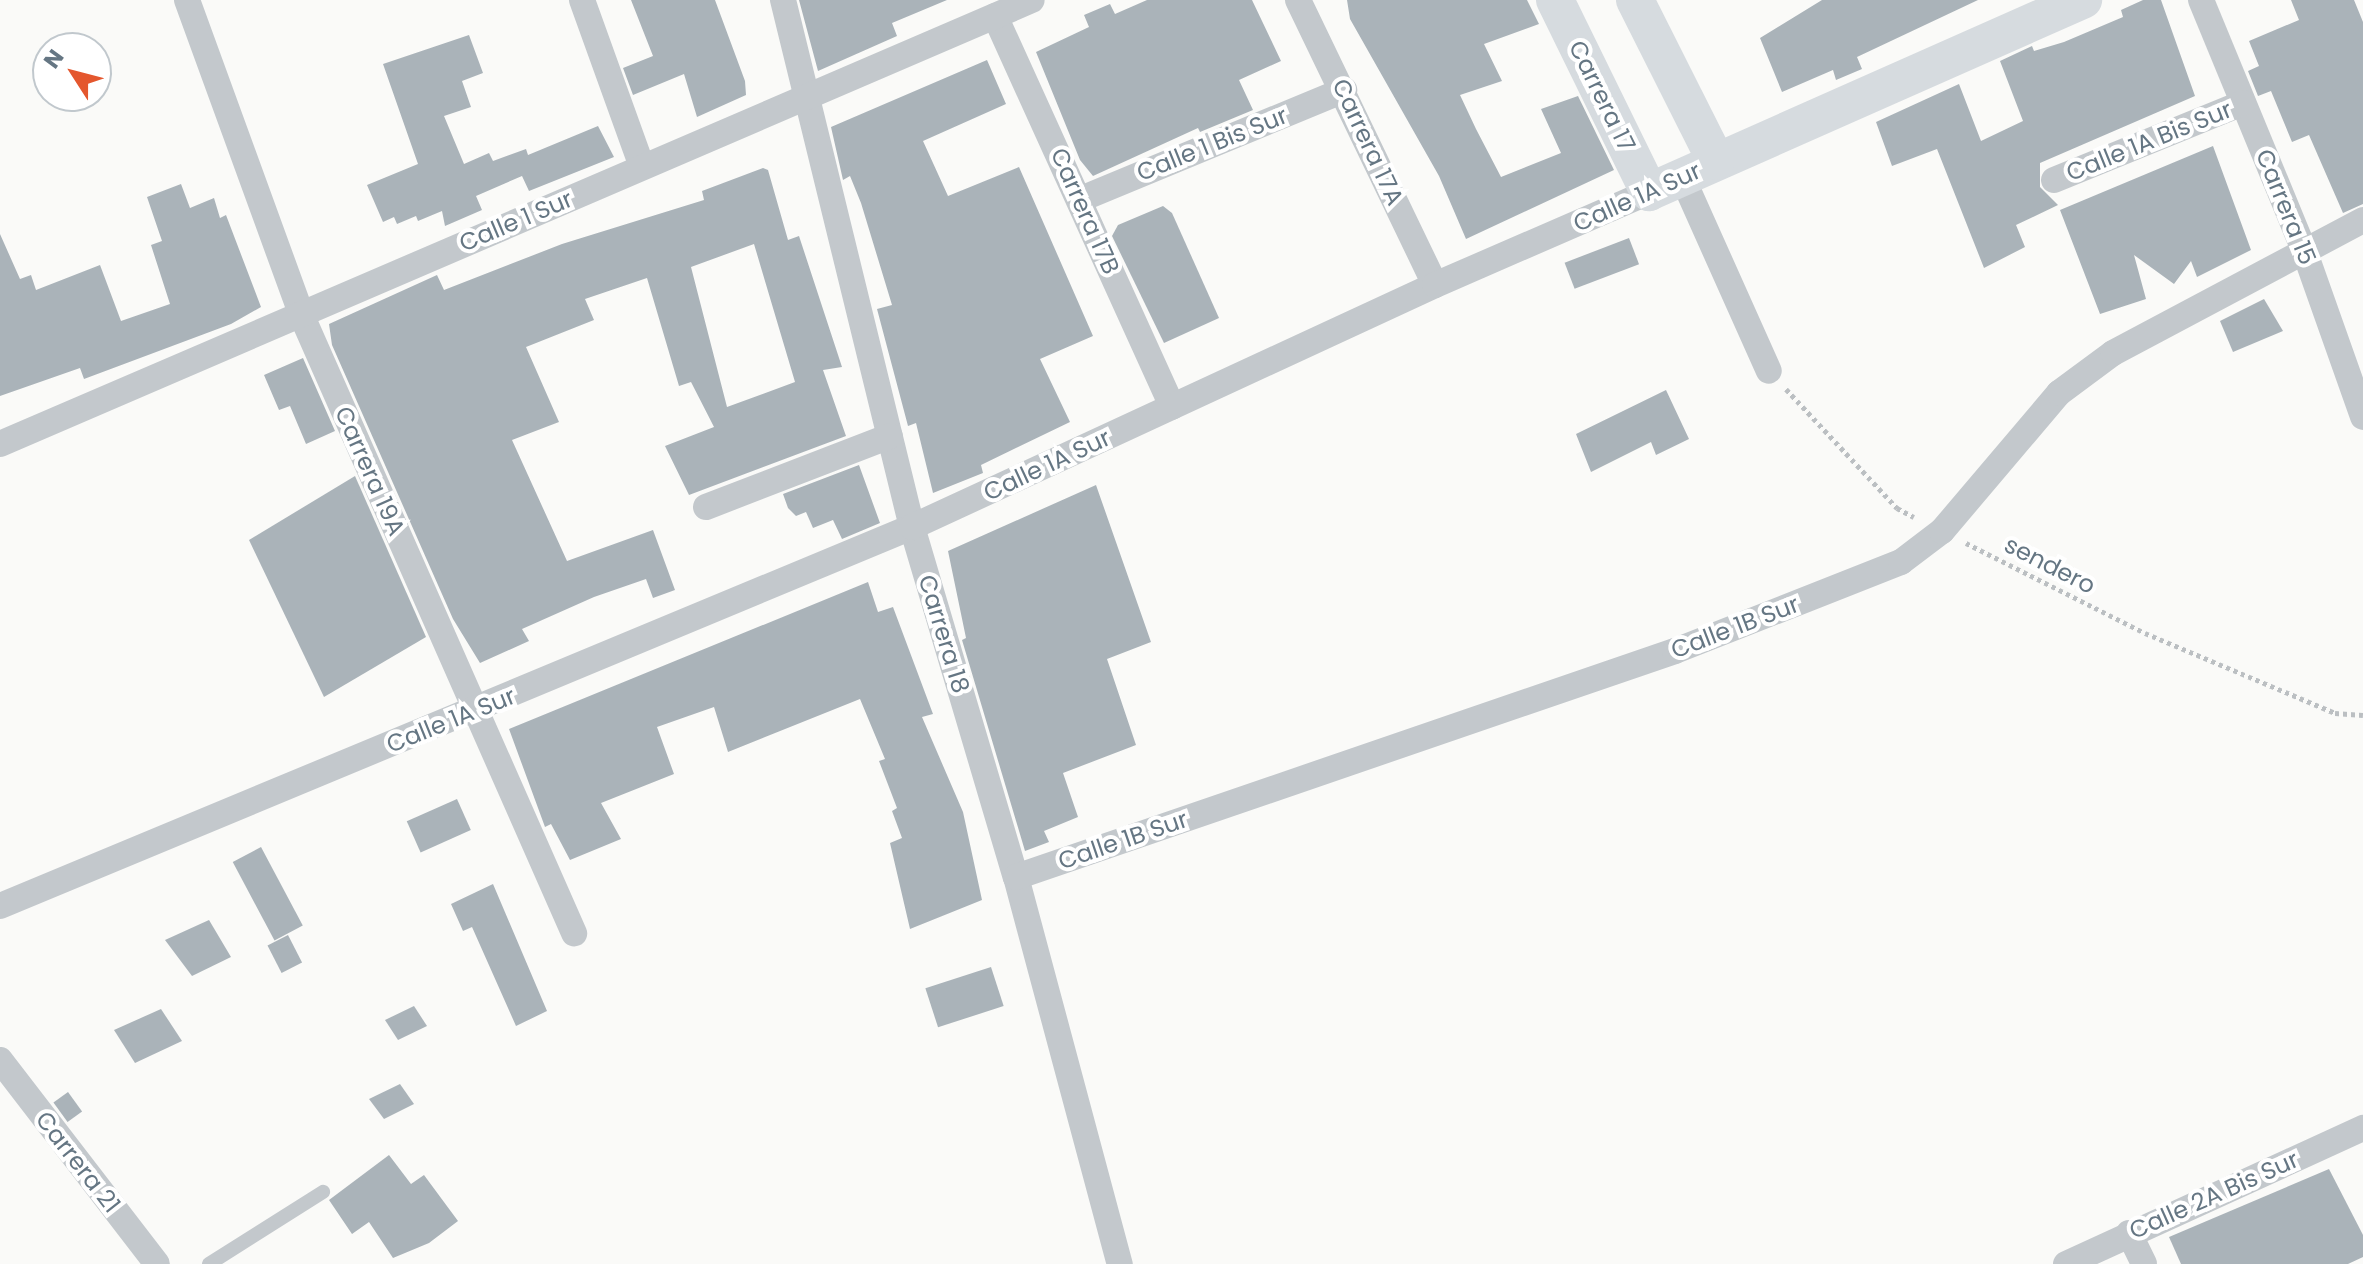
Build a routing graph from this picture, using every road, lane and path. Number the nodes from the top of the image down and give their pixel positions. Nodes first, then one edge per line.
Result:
1 (187, 0) edge
2 (582, 0) edge
3 (783, 0) edge
4 (1032, 0) edge
5 (1298, 0) edge
6 (1555, 0) edge
7 (1635, 0) edge
8 (2083, 0) edge
9 (2201, 0) edge
10 (995, 16) junction
11 (1344, 90) junction
12 (809, 96) junction
13 (2243, 103) junction
14 (1716, 161) junction
15 (642, 167) junction
16 (2054, 180) dead end
17 (1666, 186) junction
18 (1081, 199) junction
19 (2363, 220) edge
20 (2304, 250) junction
21 (1435, 285) junction
22 (301, 314) junction
23 (1769, 371) joint
24 (1172, 407) junction
25 (2363, 417) edge
26 (890, 436) junction
27 (0, 444) edge
28 (706, 507) dead end
29 (912, 527) junction
30 (1942, 531) junction
31 (475, 711) junction
32 (2363, 715) edge
33 (1016, 877) junction
34 (0, 906) edge
35 (574, 933) dead end
36 (0, 1060) edge
37 (2363, 1128) edge
38 (323, 1192) dead end
39 (2129, 1233) junction
40 (157, 1264) edge
41 (209, 1264) edge
42 (1120, 1264) edge
43 (2066, 1264) edge
44 (2144, 1264) edge

1 - 22 street, Carrera 19A
2 - 15 street
3 - 12 street, Carrera 18
4 - 10 street, Calle 1 Sur
5 - 11 street, Carrera 17A
6 - 17 street, Carrera 17
7 - 14 street
8 - 14 street, Calle 1A Sur
9 - 13 street, Carrera 15
10 - 12 street, Calle 1 Sur
10 - 18 street, Carrera 17B
11 - 18 street, Calle 1 Bis Sur
11 - 21 street, Carrera 17A
12 - 15 street, Calle 1 Sur
12 - 26 street, Carrera 18
13 - 16 street, Calle 1A Bis Sur
13 - 20 street, Carrera 15
14 - 17 street, Calle 1A Sur
15 - 22 street, Calle 1 Sur
17 - 21 street, Calle 1A Sur
17 - 23 street
18 - 24 street, Carrera 17B
19 - 20 street, Calle 1B Sur
20 - 25 street, Carrera 15
20 - 30 street, Calle 1B Sur
21 - 24 street, Calle 1A Sur
22 - 27 street, Calle 1 Sur
22 - 31 street, Carrera 19A
23 - 30 path, sendero
24 - 29 street, Calle 1A Sur
26 - 28 street
26 - 29 street, Carrera 18
29 - 31 street, Calle 1A Sur
29 - 33 street, Carrera 18
30 - 32 path, sendero
30 - 33 street, Calle 1B Sur
31 - 34 street, Calle 1A Sur
31 - 35 street, Carrera 19A
33 - 42 street, Carrera 18
36 - 40 street, Carrera 21
37 - 39 street, Calle 2A Bis Sur
38 - 41 lane
39 - 43 street, Calle 2A Bis Sur
39 - 44 street

